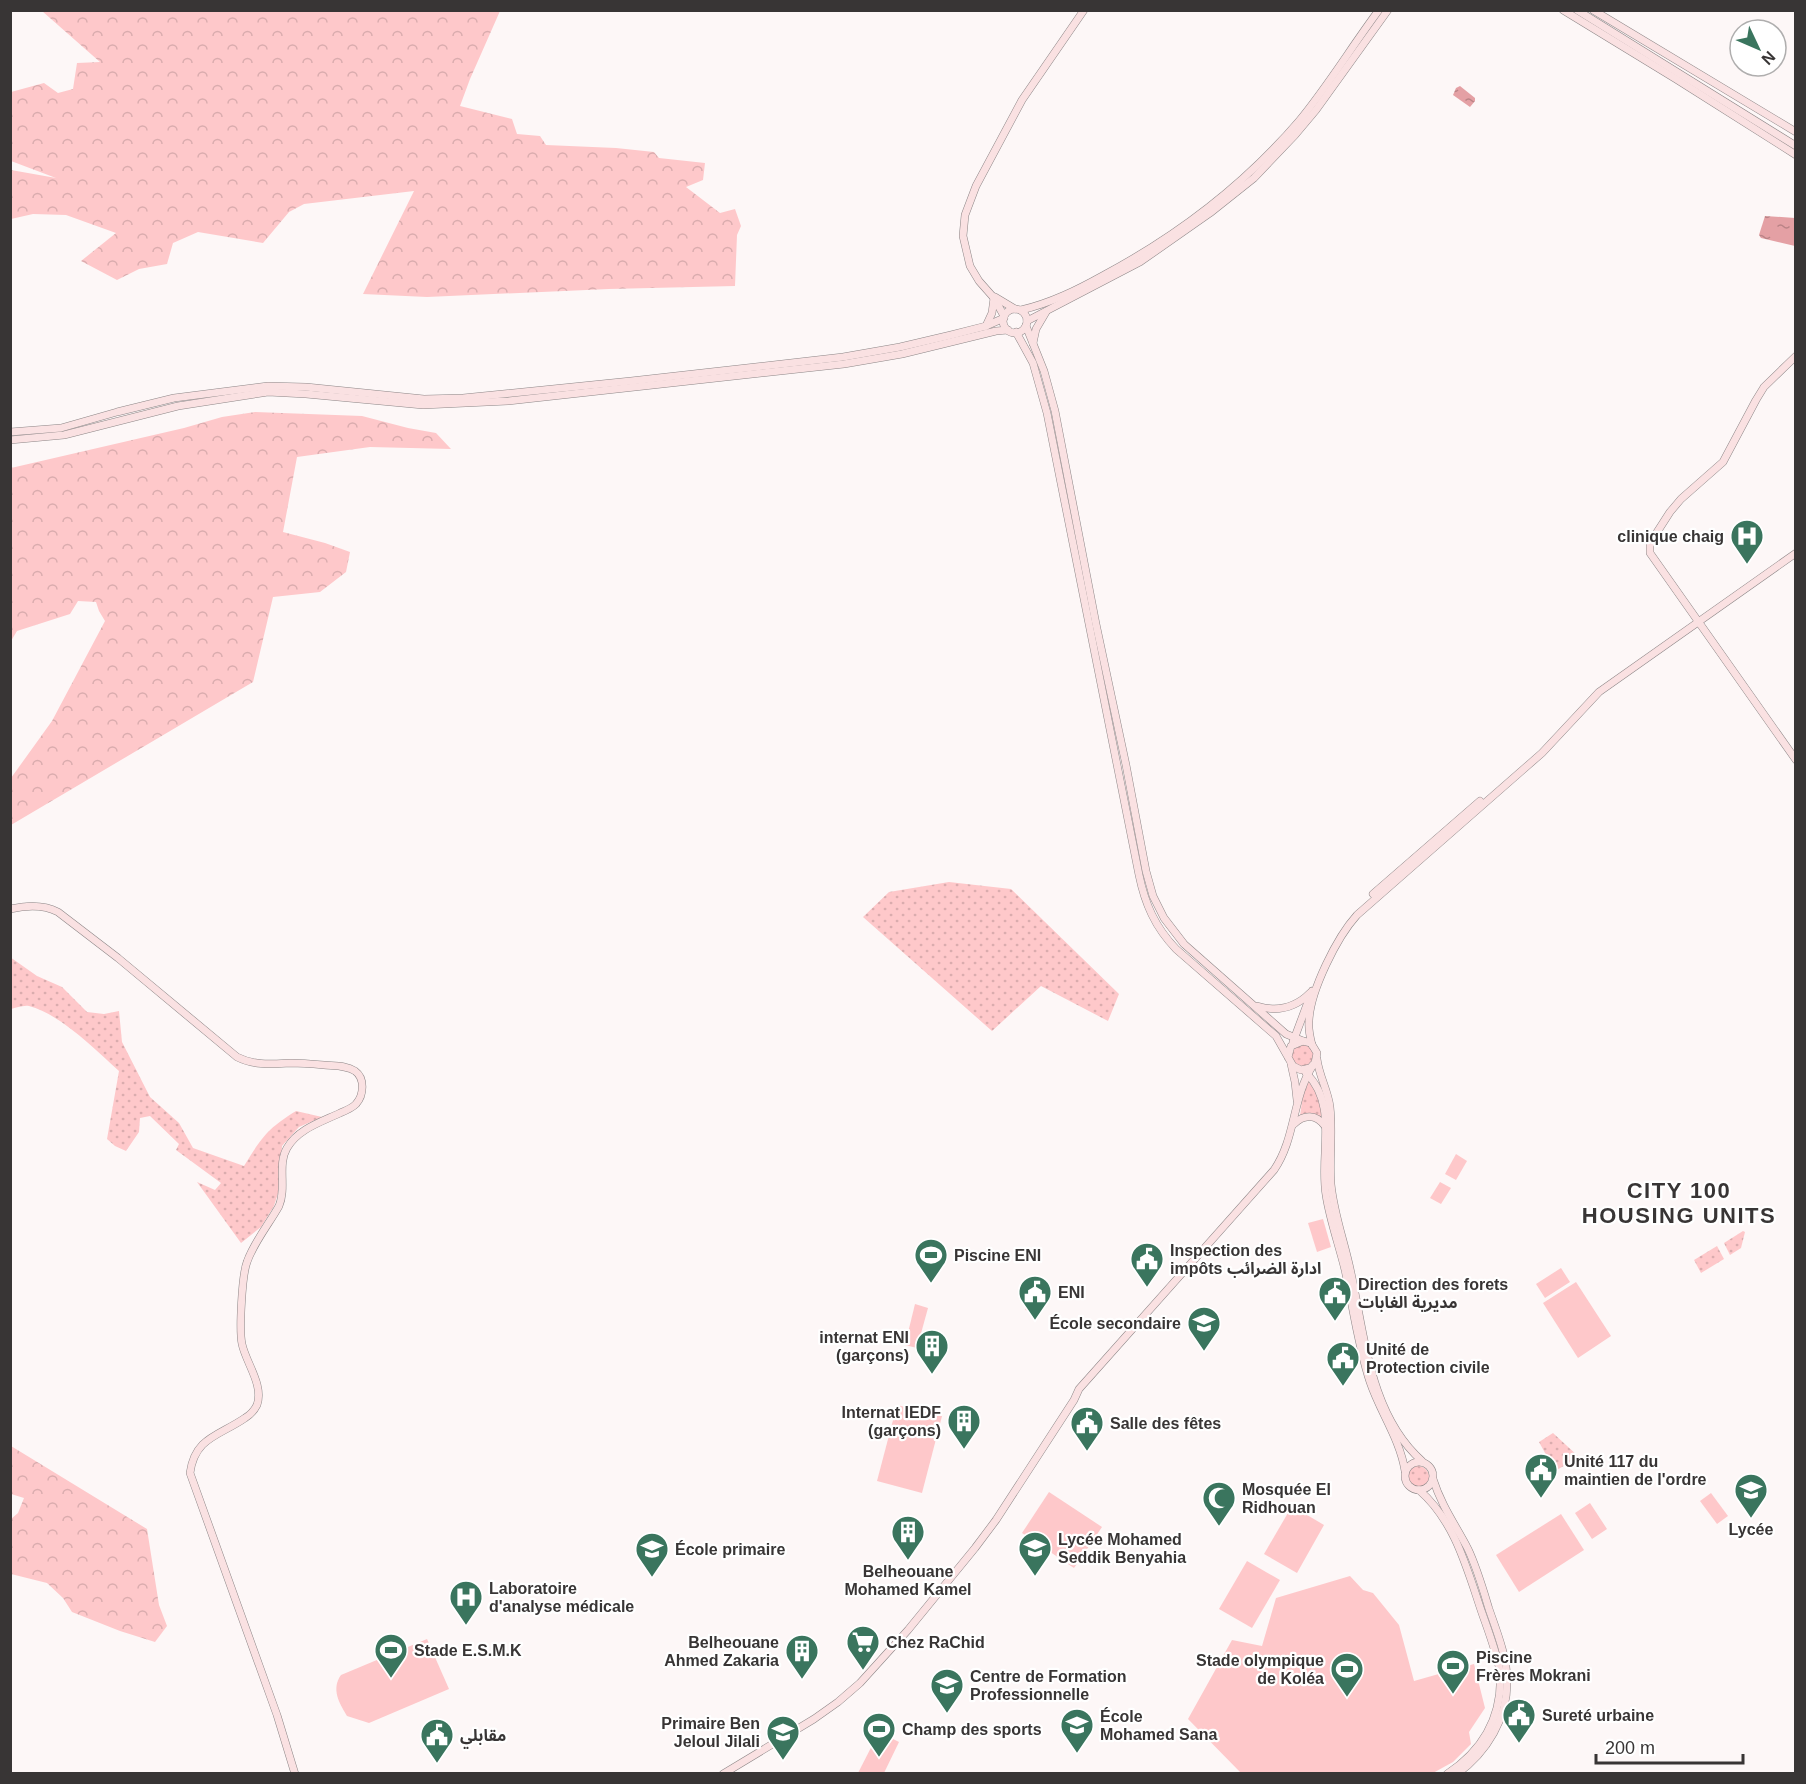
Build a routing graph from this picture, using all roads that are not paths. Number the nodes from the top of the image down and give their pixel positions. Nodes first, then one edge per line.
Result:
1 (1084, 10) edge
2 (1379, 10) edge
3 (1388, 10) edge
4 (1563, 10) edge
5 (1577, 10) edge
6 (1593, 10) edge
7 (1796, 132) edge
8 (1796, 146) edge
9 (1796, 155) edge
10 (992, 296) junction
11 (1018, 310) junction
12 (1047, 311) junction
13 (1004, 317) junction
14 (1026, 324) junction
15 (986, 326) junction
16 (1008, 330) junction
17 (1017, 332) junction
18 (1033, 343) junction
19 (1796, 356) edge
20 (10, 432) edge
21 (10, 440) edge
22 (1796, 553) edge
23 (1698, 621) junction
24 (1559, 734) junction
25 (1796, 760) edge
26 (10, 909) edge
27 (1311, 991) junction
28 (1253, 1005) junction
29 (1296, 1042) junction
30 (1312, 1045) junction
31 (1317, 1056) junction
32 (1289, 1060) junction
33 (1304, 1072) junction
34 (1297, 1102) junction
35 (1293, 1126) junction
36 (1325, 1127) junction
37 (1422, 1461) junction
38 (1405, 1471) junction
39 (1433, 1479) junction
40 (1419, 1490) junction
41 (295, 1773) edge
42 (723, 1773) edge
43 (1447, 1773) edge
44 (1457, 1773) edge

1 - 10 main road
2 - 11 main road
3 - 12 main road
4 - 9 main road
5 - 8 main road
6 - 7 main road
10 - 11 main road
10 - 13 main road
10 - 15 main road
11 - 13 main road
11 - 14 main road
12 - 14 main road
12 - 18 main road
13 - 15 main road
13 - 16 main road
14 - 17 main road
14 - 18 main road
15 - 20 main road
16 - 17 main road
16 - 21 main road
17 - 32 main road
18 - 28 main road
19 - 23 main road
22 - 23 main road
23 - 24 main road
23 - 25 main road
24 - 27 main road
24 - 30 main road
26 - 41 main road
27 - 28 main road
27 - 29 main road
28 - 29 main road
29 - 30 main road
29 - 32 main road
30 - 31 main road
31 - 33 main road
31 - 37 main road
32 - 33 main road
32 - 34 main road
33 - 34 main road
33 - 36 main road
34 - 35 main road
35 - 36 main road
35 - 42 main road
36 - 38 main road
37 - 38 main road
37 - 39 main road
38 - 40 main road
39 - 40 main road
39 - 44 main road
40 - 43 main road

